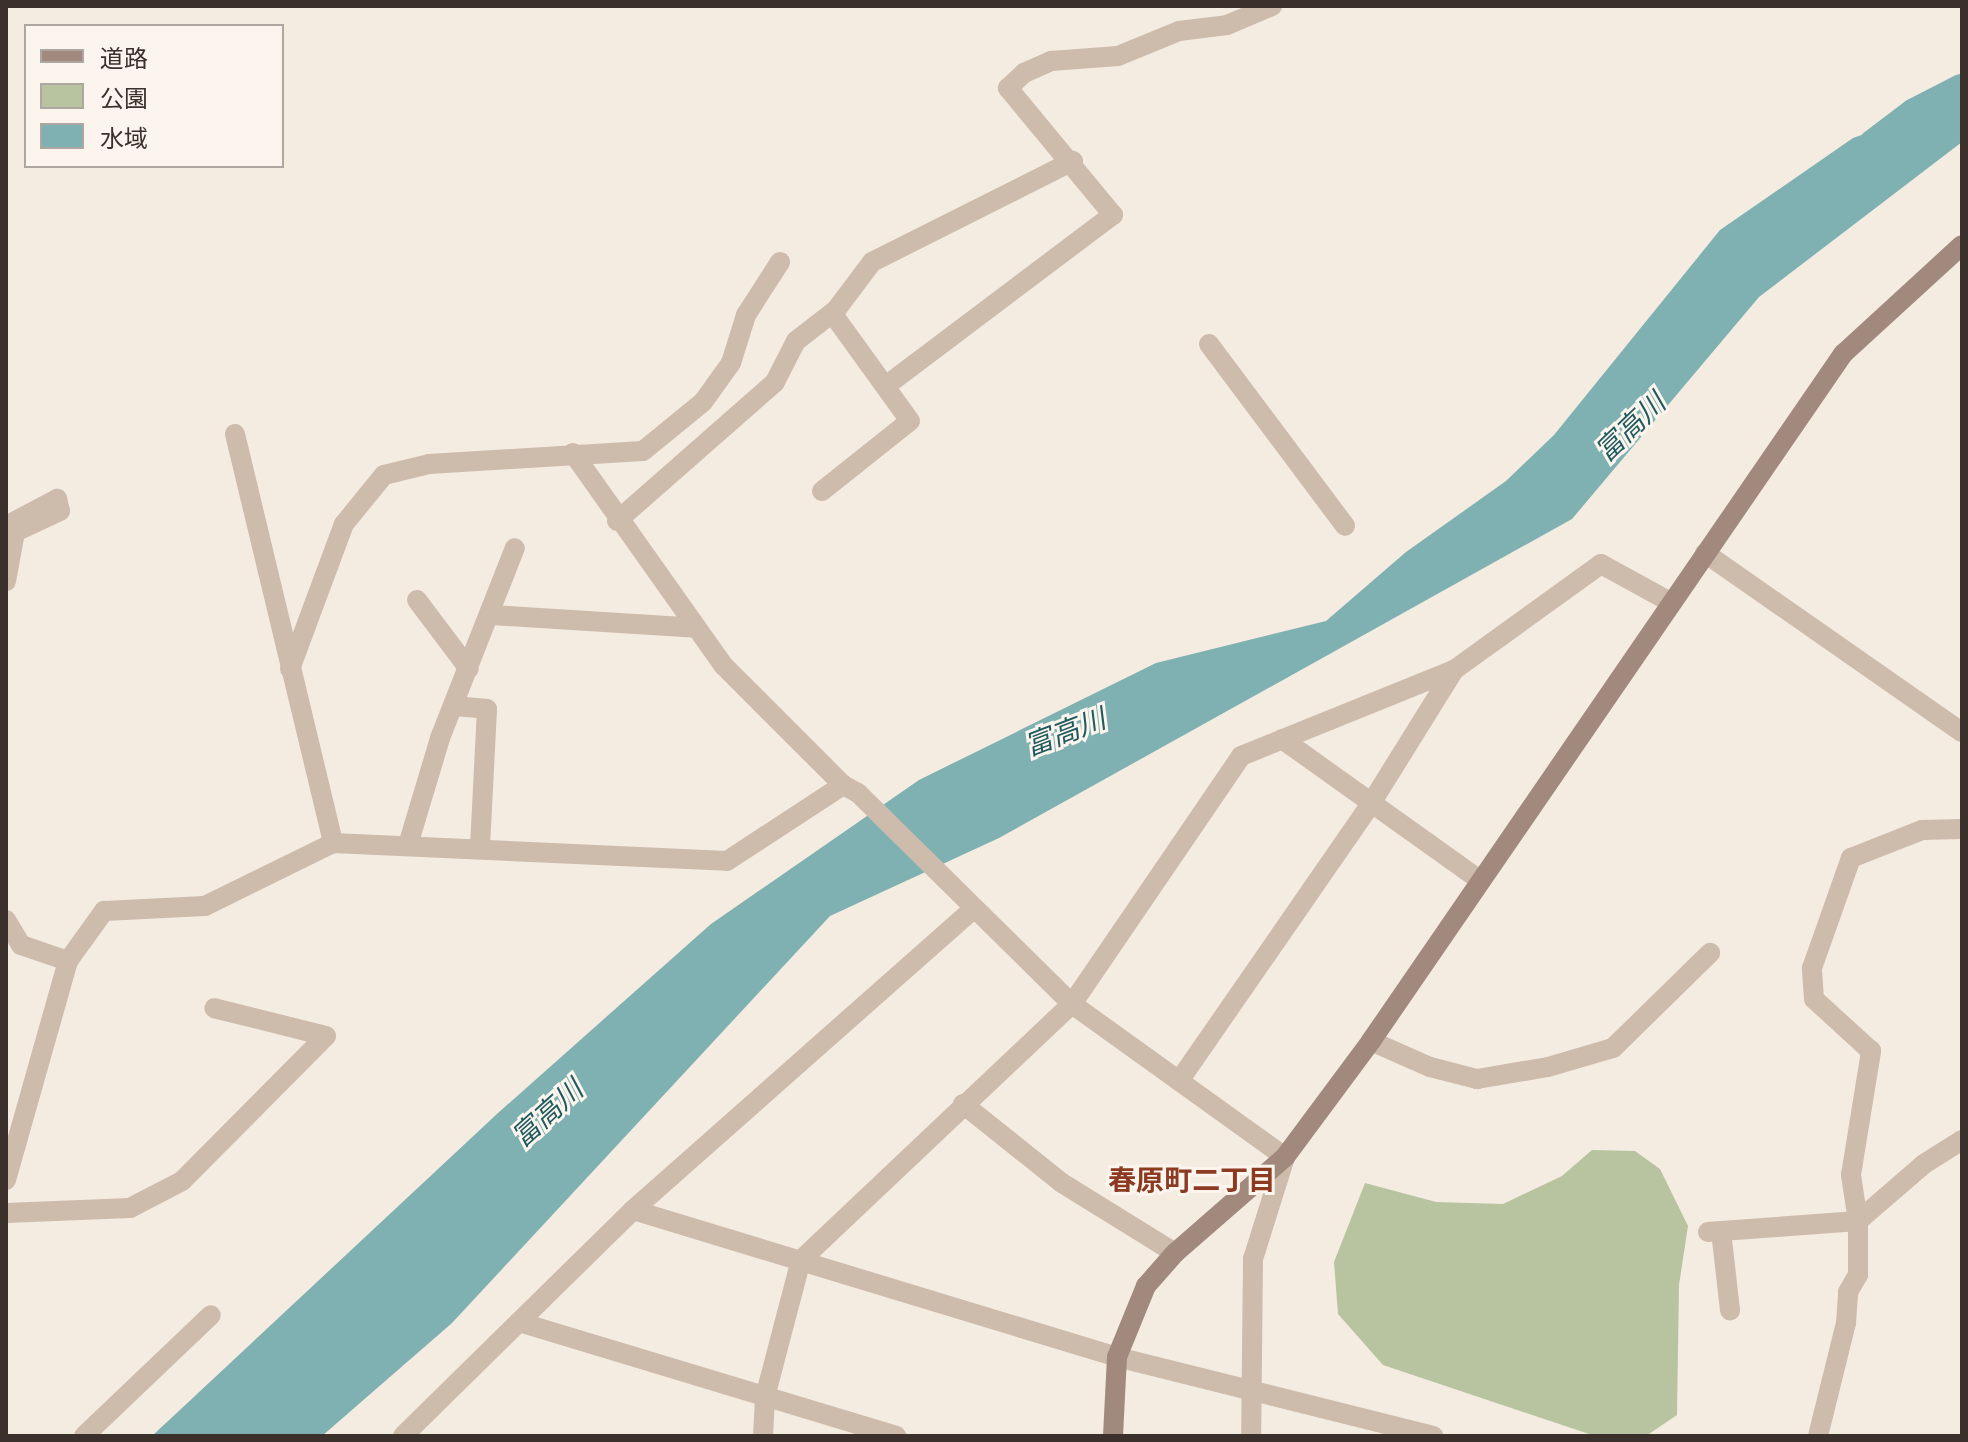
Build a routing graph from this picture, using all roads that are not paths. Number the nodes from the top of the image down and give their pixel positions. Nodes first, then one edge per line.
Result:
1 (1272, 6) edge
2 (1073, 161) junction
3 (1962, 245) edge
4 (780, 262) dead end
5 (832, 313) junction
6 (1209, 344) dead end
7 (887, 385) junction
8 (235, 434) dead end
9 (573, 453) junction
10 (822, 491) dead end
11 (617, 521) junction
12 (6, 526) edge
13 (1345, 526) dead end
14 (515, 548) dead end
15 (1705, 553) junction
16 (6, 581) edge
17 (417, 600) dead end
18 (1670, 602) junction
19 (492, 615) junction
20 (696, 628) junction
21 (290, 669) junction
22 (469, 669) junction
23 (1454, 670) junction
24 (454, 706) junction
25 (1962, 732) edge
26 (1282, 739) junction
27 (850, 789) junction
28 (1370, 805) junction
29 (1962, 829) edge
30 (333, 843) junction
31 (408, 845) junction
32 (480, 849) junction
33 (1480, 880) junction
34 (967, 902) junction
35 (6, 920) edge
36 (1710, 953) dead end
37 (68, 961) junction
38 (1072, 1004) junction
39 (214, 1008) dead end
40 (1371, 1041) junction
41 (1179, 1081) junction
42 (963, 1104) junction
43 (1962, 1140) edge
44 (1285, 1157) junction
45 (6, 1180) edge
46 (633, 1210) junction
47 (6, 1213) edge
48 (1858, 1221) junction
49 (1175, 1253) junction
50 (801, 1260) junction
51 (1730, 1310) dead end
52 (211, 1315) dead end
53 (519, 1322) junction
54 (1117, 1357) junction
55 (1254, 1390) junction
56 (765, 1397) junction
57 (84, 1436) edge
58 (403, 1436) edge
59 (763, 1436) edge
60 (896, 1436) edge
61 (1113, 1436) edge
62 (1251, 1436) edge
63 (1433, 1436) edge
64 (1818, 1436) edge

1 - 2 street
2 - 5 street
2 - 7 street
3 - 15 street
4 - 9 street
5 - 7 street
5 - 11 street
6 - 13 street
7 - 10 street
8 - 21 street
9 - 11 street
9 - 21 street
11 - 20 street
12 - 16 street
14 - 19 street
15 - 18 street
15 - 25 street
17 - 22 street
18 - 23 street
18 - 33 street
19 - 20 street
19 - 22 street
20 - 27 street
21 - 30 street
22 - 24 street
23 - 26 street
23 - 28 street
24 - 31 street
24 - 32 street
26 - 28 street
26 - 38 street
27 - 32 street
27 - 34 street
28 - 33 street
28 - 41 street
29 - 48 street
30 - 31 street
30 - 37 street
31 - 32 street
33 - 40 street
34 - 38 street
34 - 46 street
35 - 37 street
36 - 40 street
37 - 45 street
38 - 41 street
38 - 42 street
39 - 47 street
40 - 44 street
41 - 44 street
42 - 49 street
42 - 50 street
43 - 48 street
44 - 49 street
44 - 55 street
46 - 50 street
46 - 53 street
48 - 51 street
48 - 64 street
49 - 54 street
50 - 54 street
50 - 56 street
52 - 57 street
53 - 56 street
53 - 58 street
54 - 55 street
54 - 61 street
55 - 62 street
55 - 63 street
56 - 59 street
56 - 60 street

